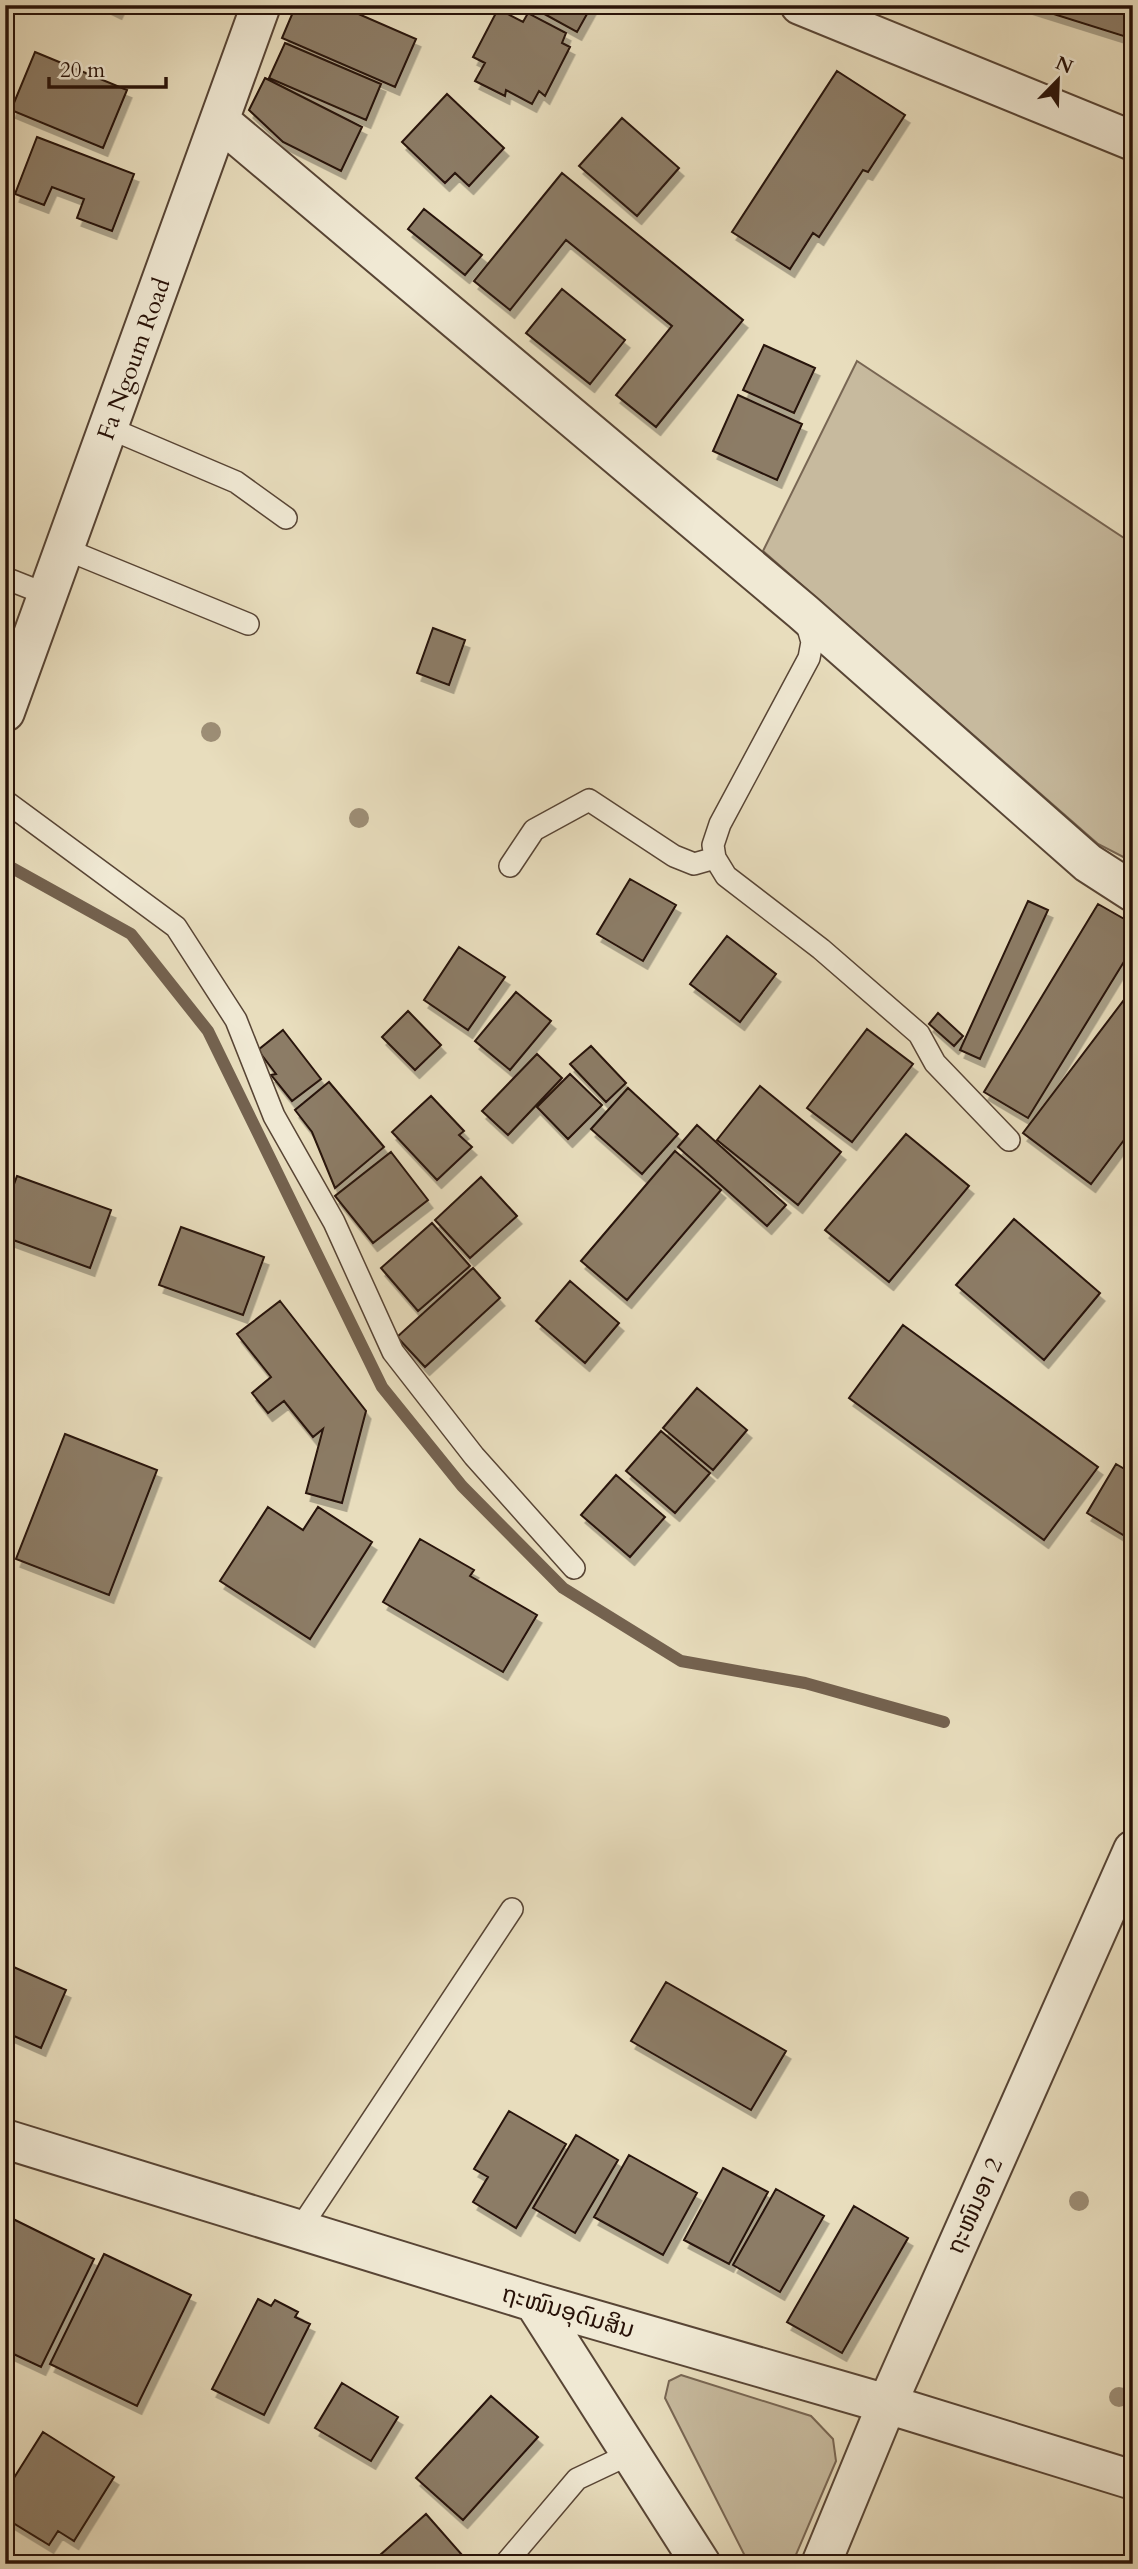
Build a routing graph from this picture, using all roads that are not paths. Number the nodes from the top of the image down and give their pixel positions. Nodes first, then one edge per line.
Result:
1 (261, 5) edge
2 (800, 5) edge
3 (220, 121) junction
4 (1133, 141) edge
5 (109, 428) junction
6 (286, 518) dead end
7 (65, 549) junction
8 (5, 578) edge
9 (48, 594) junction
10 (803, 612) junction
11 (248, 624) dead end
12 (5, 712) edge
13 (5, 801) edge
14 (715, 858) junction
15 (510, 866) dead end
16 (1133, 892) edge
17 (1009, 1140) dead end
18 (574, 1568) dead end
19 (1133, 1850) edge
20 (512, 1909) dead end
21 (5, 2139) edge
22 (299, 2230) junction
23 (534, 2302) junction
24 (887, 2404) junction
25 (632, 2453) junction
26 (1133, 2480) edge
27 (505, 2564) edge
28 (701, 2564) edge
29 (821, 2564) edge

1 - 3 street, Fa Ngoum Road
2 - 4 street
3 - 5 street, Fa Ngoum Road
3 - 10 street
5 - 6 lane
5 - 7 street, Fa Ngoum Road
7 - 9 street, Fa Ngoum Road
7 - 11 lane
8 - 9 lane
9 - 12 street, Fa Ngoum Road
10 - 14 lane
10 - 16 street
13 - 18 lane
14 - 15 lane
14 - 17 lane
19 - 24 street, ຖະໜົນອາ 2
20 - 22 lane
21 - 22 street, ຖະໜົນອຸດົມສິນ
22 - 23 street, ຖະໜົນອຸດົມສິນ
23 - 24 street, ຖະໜົນອຸດົມສິນ
23 - 25 street
24 - 26 street, ຖະໜົນອຸດົມສິນ
24 - 29 street, ຖະໜົນອາ 2
25 - 27 lane
25 - 28 street

